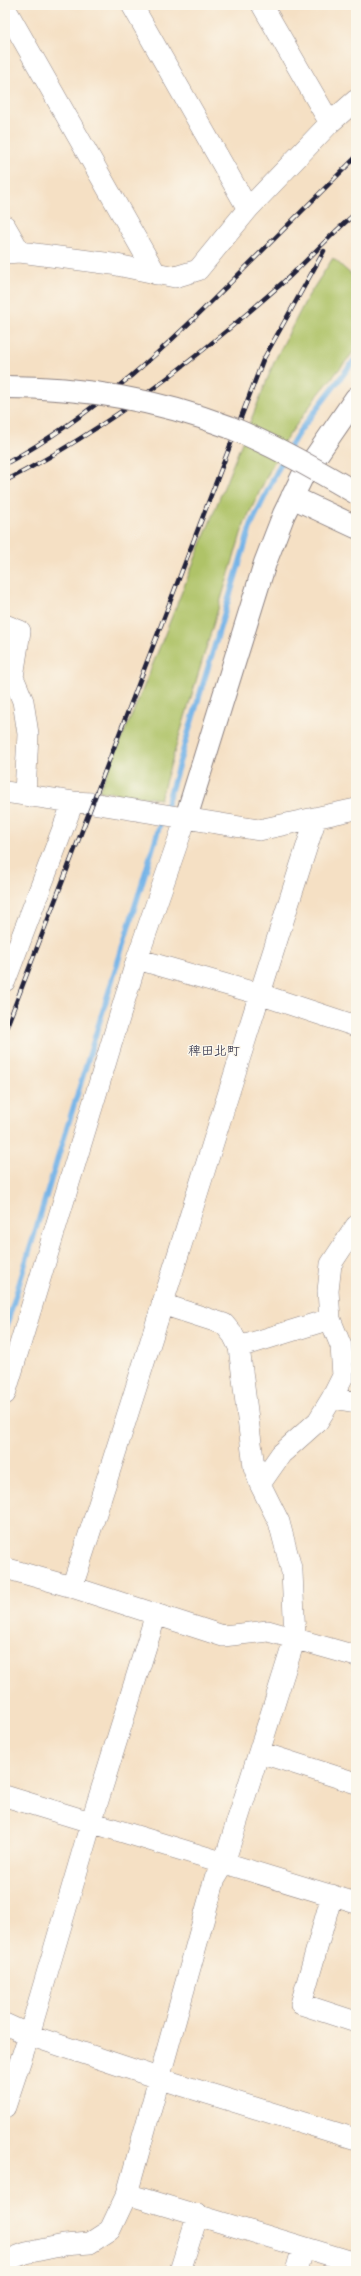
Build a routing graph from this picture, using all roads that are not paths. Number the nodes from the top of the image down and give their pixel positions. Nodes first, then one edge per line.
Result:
1 (132, 5) edge
2 (262, 5) edge
3 (5, 8) edge
4 (356, 100) edge
5 (330, 123) junction
6 (248, 209) junction
7 (5, 226) edge
8 (12, 252) edge
9 (156, 274) junction
10 (5, 387) edge
11 (356, 398) edge
12 (356, 493) edge
13 (292, 497) junction
14 (356, 527) edge
15 (5, 625) edge
16 (15, 793) edge
17 (73, 802) junction
18 (356, 809) edge
19 (181, 817) junction
20 (316, 818) junction
21 (136, 959) junction
22 (5, 981) edge
23 (259, 994) junction
24 (356, 1026) edge
25 (356, 1226) edge
26 (162, 1304) junction
27 (330, 1319) junction
28 (239, 1347) junction
29 (5, 1394) edge
30 (332, 1398) junction
31 (356, 1402) edge
32 (260, 1484) junction
33 (5, 1568) edge
34 (72, 1587) junction
35 (156, 1614) junction
36 (295, 1638) junction
37 (356, 1656) edge
38 (259, 1752) junction
39 (356, 1783) edge
40 (5, 1796) edge
41 (91, 1823) junction
42 (224, 1863) junction
43 (332, 1896) junction
44 (356, 1903) edge
45 (356, 2022) edge
46 (5, 2024) edge
47 (29, 2035) junction
48 (158, 2078) junction
49 (5, 2107) edge
50 (356, 2138) edge
51 (127, 2194) junction
52 (198, 2214) junction
53 (303, 2246) junction
54 (5, 2261) edge
55 (356, 2262) edge
56 (180, 2271) edge
57 (296, 2271) edge

1 - 6 street
2 - 5 street
3 - 9 street
4 - 5 street
5 - 6 street
6 - 9 street
7 - 8 street
8 - 9 street
10 - 12 street, bridge
11 - 13 street
13 - 14 street
13 - 19 street
15 - 16 street
16 - 17 street
17 - 19 street
17 - 22 street
18 - 20 street
19 - 20 street
19 - 21 street
20 - 23 street
21 - 23 street
21 - 29 street
23 - 24 street
23 - 26 street
25 - 27 street
26 - 28 street
26 - 34 street
27 - 28 street
27 - 30 street
28 - 32 street
30 - 31 street
30 - 32 street
32 - 36 street
33 - 34 street
34 - 35 street
35 - 36 street
35 - 41 street
36 - 37 street
36 - 38 street
38 - 39 street
38 - 42 street
40 - 41 street
41 - 42 street
41 - 47 street
42 - 43 street
42 - 48 street
43 - 44 street
43 - 45 street
46 - 47 street
47 - 48 street
47 - 49 street
48 - 50 street
48 - 51 street
51 - 52 street
51 - 54 street
52 - 53 street
52 - 56 street
53 - 55 street
53 - 57 street

